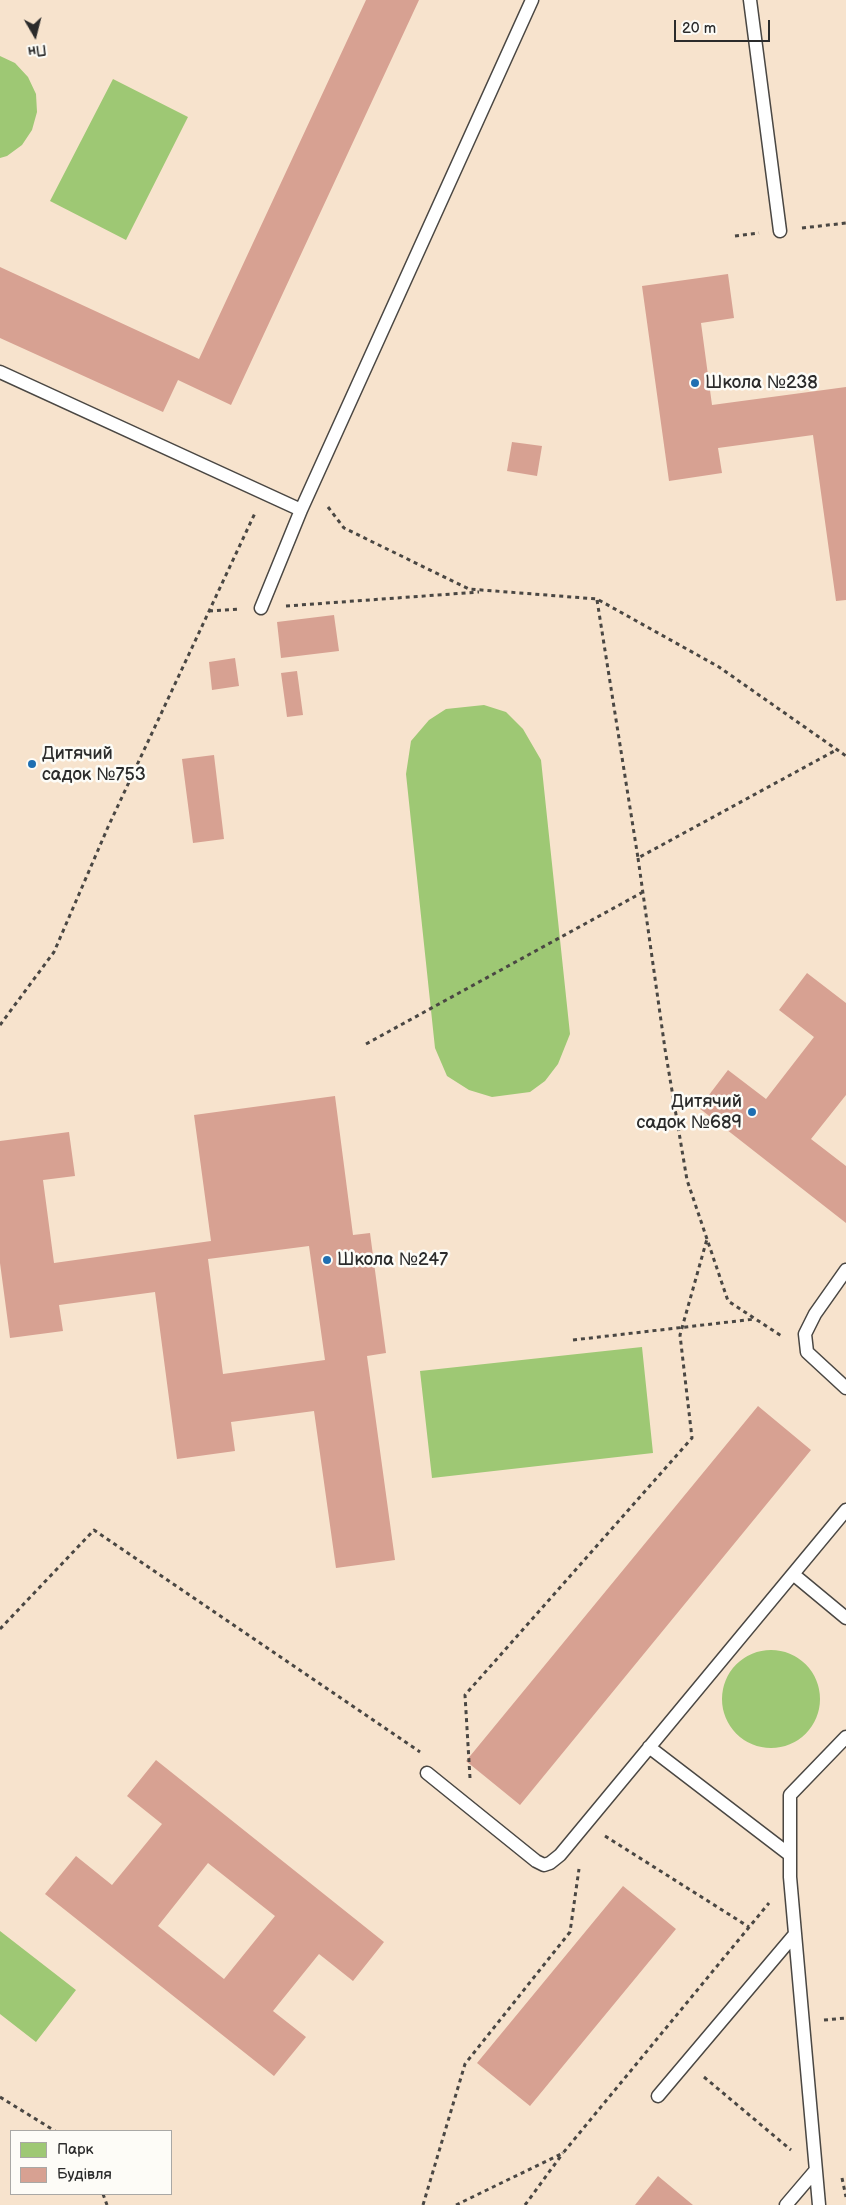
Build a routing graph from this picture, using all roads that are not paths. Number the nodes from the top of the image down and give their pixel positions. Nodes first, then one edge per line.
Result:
1 (532, 0) edge
2 (750, 0) edge
3 (780, 231) dead end
4 (0, 372) edge
5 (301, 510) junction
6 (261, 608) road end
7 (846, 1270) edge
8 (846, 1388) edge
9 (846, 1510) edge
10 (793, 1574) junction
11 (846, 1618) edge
12 (846, 1737) edge
13 (649, 1748) junction
14 (427, 1773) dead end
15 (790, 1855) junction
16 (795, 1934) junction
17 (658, 2096) dead end
18 (815, 2171) junction
19 (786, 2205) edge
20 (819, 2205) edge

1 - 5 lane
2 - 3 lane
4 - 5 lane
5 - 6 lane
7 - 8 lane
9 - 10 lane
10 - 11 lane
10 - 13 lane
12 - 15 lane
13 - 14 lane
13 - 15 lane
15 - 16 lane
16 - 17 lane
16 - 18 lane
18 - 19 lane
18 - 20 lane

